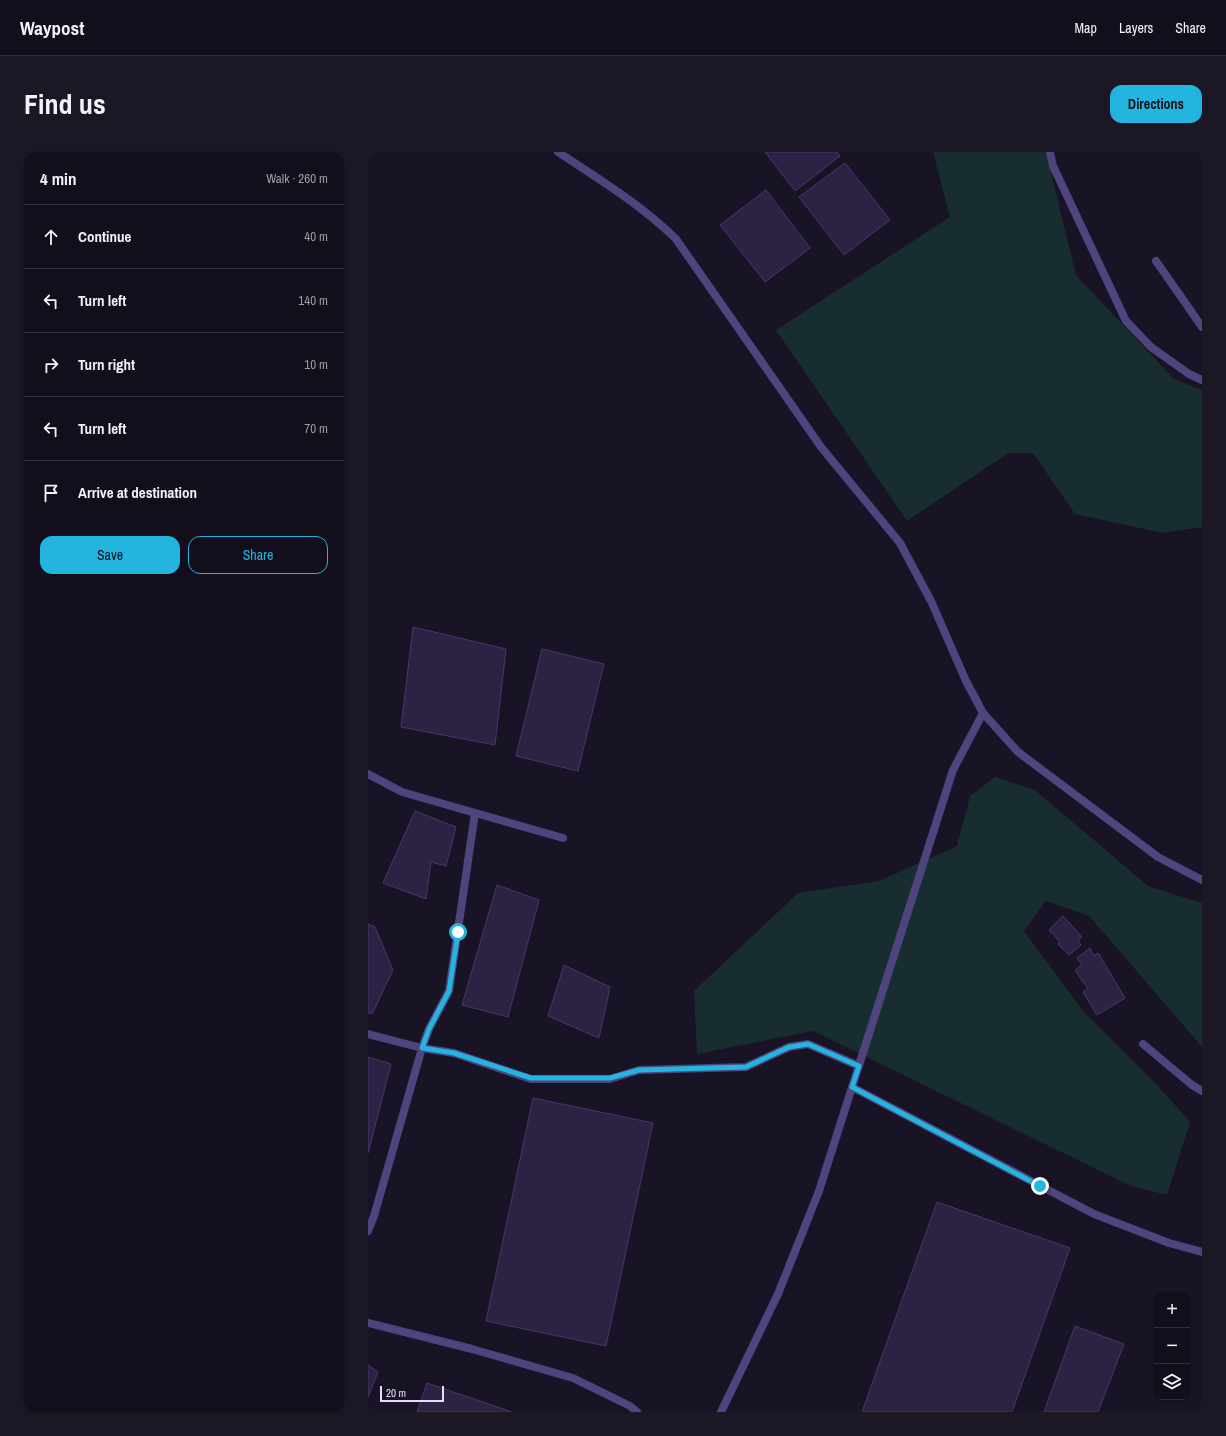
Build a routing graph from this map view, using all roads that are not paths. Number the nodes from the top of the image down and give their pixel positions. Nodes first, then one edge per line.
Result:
1 (558, 152) edge
2 (1050, 152) edge
3 (1156, 261) dead end
4 (1202, 327) edge
5 (1202, 380) edge
6 (983, 714) junction
7 (368, 774) edge
8 (475, 814) junction
9 (563, 838) dead end
10 (1202, 880) edge
11 (368, 1034) edge
12 (1143, 1044) dead end
13 (422, 1048) junction
14 (859, 1066) junction
15 (852, 1087) junction
16 (1202, 1090) edge
17 (368, 1231) edge
18 (1202, 1252) edge
19 (368, 1323) edge
20 (637, 1412) edge
21 (722, 1412) edge

1 - 6 street
2 - 5 street
3 - 4 street
6 - 10 street
6 - 14 street
7 - 8 street
8 - 9 street
8 - 13 street
11 - 13 street
12 - 16 street
13 - 14 street
13 - 17 street
14 - 15 street
15 - 18 street
15 - 21 street
19 - 20 street

